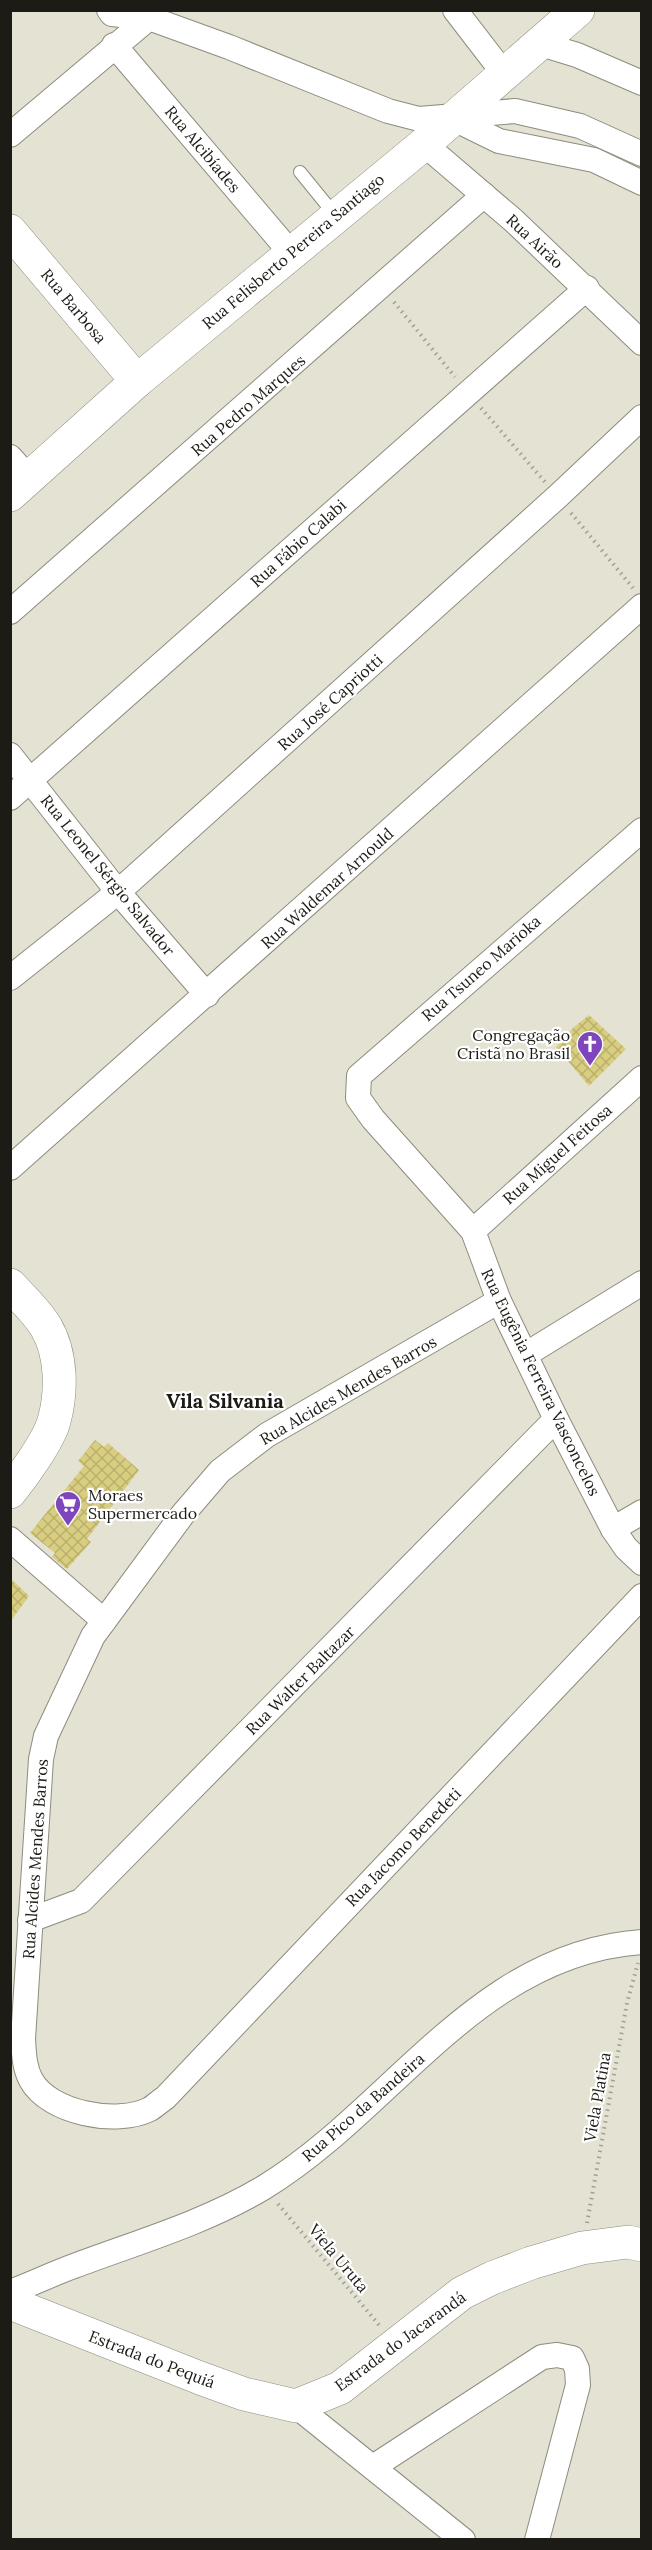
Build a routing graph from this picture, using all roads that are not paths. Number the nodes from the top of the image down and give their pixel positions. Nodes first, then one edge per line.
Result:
1 (109, 10) edge
2 (455, 10) edge
3 (578, 10) edge
4 (151, 13) edge
5 (541, 44) junction
6 (114, 45) junction
7 (505, 75) junction
8 (642, 83) edge
9 (452, 118) junction
10 (10, 135) edge
11 (424, 144) junction
12 (642, 154) edge
13 (300, 171) dead end
14 (642, 183) edge
15 (484, 195) junction
16 (336, 216) junction
17 (10, 231) edge
18 (291, 253) junction
19 (586, 288) junction
20 (642, 343) edge
21 (137, 381) junction
22 (642, 417) edge
23 (17, 477) edge
24 (642, 606) edge
25 (10, 612) edge
26 (10, 756) edge
27 (31, 780) junction
28 (10, 798) edge
29 (642, 830) edge
30 (118, 892) junction
31 (10, 978) edge
32 (207, 995) junction
33 (642, 1078) edge
34 (374, 1119) joint
35 (10, 1168) edge
36 (472, 1231) junction
37 (642, 1283) edge
38 (10, 1285) edge
39 (499, 1301) junction
40 (525, 1355) junction
41 (556, 1419) junction
42 (10, 1492) edge
43 (642, 1512) edge
44 (613, 1529) junction
45 (10, 1539) edge
46 (642, 1563) edge
47 (642, 1596) edge
48 (104, 1621) junction
49 (30, 1920) junction
50 (640, 1952) edge
51 (165, 2098) joint
52 (642, 2245) edge
53 (10, 2292) edge
54 (10, 2303) edge
55 (296, 2406) junction
56 (373, 2467) junction
57 (463, 2540) edge
58 (537, 2540) edge

1 - 4 street
2 - 7 street
3 - 5 street, Rua Felisberto Pereira Santiago
4 - 6 street
4 - 9 street
5 - 7 street, Rua Felisberto Pereira Santiago
5 - 8 street
6 - 10 street
6 - 18 street, Rua Alcibíades
7 - 9 street, Rua Felisberto Pereira Santiago
9 - 11 street, Rua Felisberto Pereira Santiago
9 - 12 street
9 - 14 street
11 - 15 street, Rua Airão
11 - 16 street, Rua Felisberto Pereira Santiago
13 - 16 lane
15 - 19 street, Rua Airão
15 - 25 street, Rua Pedro Marques
16 - 18 street, Rua Felisberto Pereira Santiago
17 - 21 street, Rua Barbosa
18 - 21 street, Rua Felisberto Pereira Santiago
19 - 20 street, Rua Airão
19 - 27 street, Rua Fábio Calabi
21 - 23 street, Rua Felisberto Pereira Santiago
22 - 30 street, Rua José Capriotti
24 - 32 street, Rua Waldemar Arnould
26 - 27 street, Rua Leonel Sérgio Salvador
27 - 28 street, Rua Fábio Calabi
27 - 30 street, Rua Leonel Sérgio Salvador
29 - 34 street, Rua Tsuneo Marioka
30 - 31 street, Rua José Capriotti
30 - 32 street, Rua Leonel Sérgio Salvador
32 - 35 street, Rua Waldemar Arnould
33 - 36 street, Rua Miguel Feitosa
34 - 36 street, Rua Eugênia Ferreira Vasconcelos
36 - 39 street, Rua Eugênia Ferreira Vasconcelos
37 - 40 street
38 - 42 street
39 - 40 street, Rua Eugênia Ferreira Vasconcelos
39 - 48 street, Rua Alcides Mendes Barros
40 - 41 street, Rua Eugênia Ferreira Vasconcelos
41 - 44 street, Rua Eugênia Ferreira Vasconcelos
41 - 49 street, Rua Walter Baltazar
43 - 44 street
44 - 46 street, Rua Eugênia Ferreira Vasconcelos
45 - 48 street
47 - 51 street, Rua Jacomo Benedeti
48 - 49 street, Rua Alcides Mendes Barros
49 - 51 street, Rua Alcides Mendes Barros
50 - 53 street, Rua Pico da Bandeira
52 - 55 street, Estrada do Jacarandá
54 - 55 street, Estrada do Pequiá
55 - 56 street
56 - 57 street
56 - 58 street

